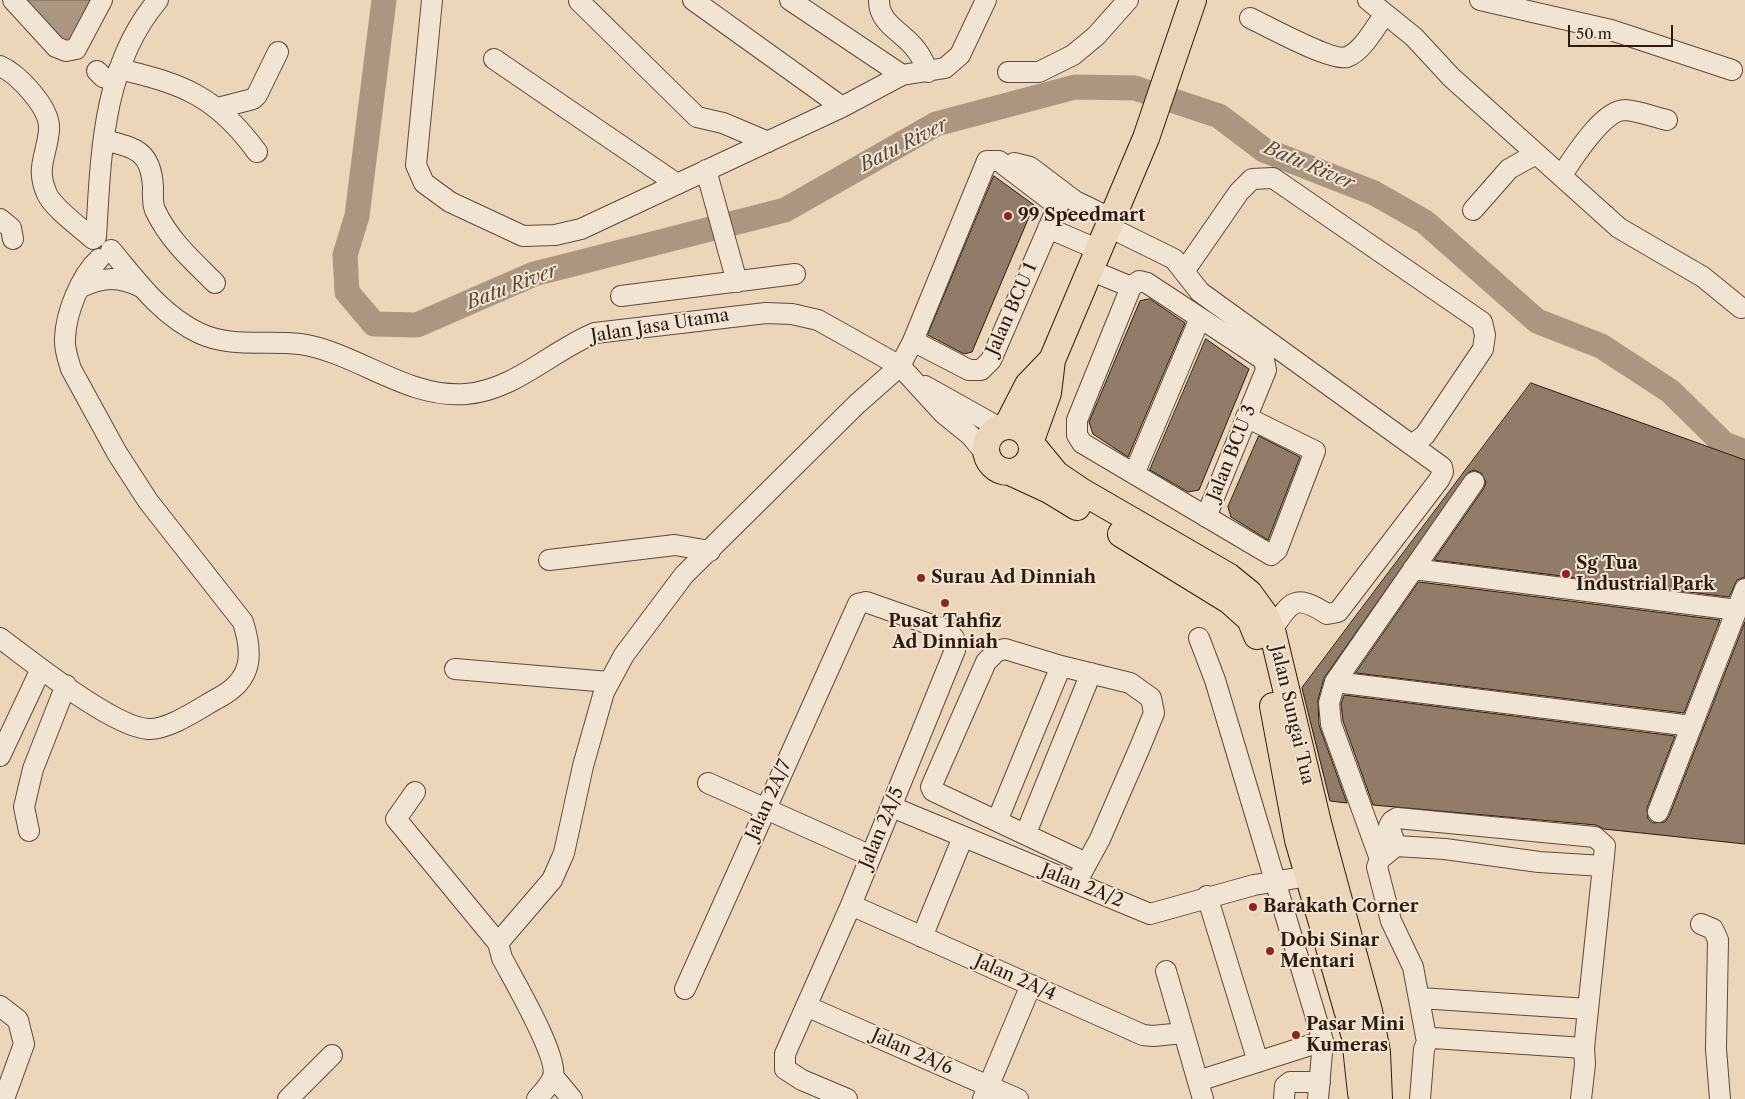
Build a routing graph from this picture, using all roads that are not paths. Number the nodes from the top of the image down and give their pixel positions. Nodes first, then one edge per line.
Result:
1 (13, 0) edge
2 (102, 0) edge
3 (158, 0) edge
4 (432, 0) edge
5 (693, 0) edge
6 (790, 0) edge
7 (879, 0) edge
8 (986, 0) edge
9 (1128, 0) edge
10 (1193, 0) edge
11 (1368, 0) edge
12 (1480, 0) edge
13 (578, 1) edge
14 (1385, 14) junction
15 (1250, 18) dead end
16 (278, 52) dead end
17 (494, 59) dead end
18 (0, 66) edge
19 (1732, 70) dead end
20 (97, 72) dead end
21 (928, 72) junction
22 (1008, 72) dead end
23 (117, 75) junction
24 (902, 75) junction
25 (842, 107) junction
26 (218, 108) junction
27 (1667, 120) dead end
28 (104, 140) junction
29 (768, 142) junction
30 (257, 152) dead end
31 (1536, 154) junction
32 (1014, 163) dead end
33 (706, 170) junction
34 (1561, 176) junction
35 (677, 184) junction
36 (99, 194) junction
37 (1473, 210) dead end
38 (65, 213) junction
39 (0, 219) edge
40 (1110, 223) junction
41 (1048, 228) junction
42 (13, 239) dead end
43 (99, 248) junction
44 (1094, 260) junction
45 (1185, 270) junction
46 (795, 274) dead end
47 (137, 280) junction
48 (738, 282) junction
49 (215, 283) dead end
50 (82, 284) junction
51 (1131, 288) junction
52 (622, 296) dead end
53 (1741, 308) dead end
54 (1200, 318) junction
55 (913, 341) junction
56 (1052, 360) junction
57 (900, 366) junction
58 (916, 382) junction
59 (1246, 417) junction
60 (1004, 427) junction
61 (1032, 443) junction
62 (1413, 444) junction
63 (987, 455) junction
64 (1010, 472) junction
65 (1134, 474) junction
66 (1474, 482) dead end
67 (1206, 516) junction
68 (710, 550) junction
69 (549, 560) dead end
70 (1413, 569) junction
71 (1745, 589) edge
72 (1737, 610) junction
73 (1272, 630) junction
74 (0, 638) edge
75 (1198, 638) dead end
76 (955, 650) joint
77 (1061, 666) junction
78 (41, 669) junction
79 (455, 669) dead end
80 (1091, 673) junction
81 (609, 682) junction
82 (1334, 682) junction
83 (66, 685) junction
84 (926, 721) junction
85 (1692, 726) junction
86 (956, 728) junction
87 (0, 756) edge
88 (708, 784) dead end
89 (415, 792) dead end
90 (892, 807) junction
91 (765, 809) junction
92 (1658, 812) dead end
93 (997, 821) junction
94 (29, 831) dead end
95 (1026, 833) junction
96 (963, 837) junction
97 (1396, 846) junction
98 (870, 856) junction
99 (1380, 859) junction
100 (1086, 863) junction
101 (1318, 864) junction
102 (1603, 866) junction
103 (1277, 880) junction
104 (1076, 883) junction
105 (1207, 896) junction
106 (851, 905) junction
107 (1701, 924) dead end
108 (922, 937) junction
109 (498, 943) junction
110 (1166, 971) dead end
111 (1031, 985) junction
112 (685, 989) dead end
113 (1420, 998) junction
114 (0, 1006) edge
115 (806, 1006) junction
116 (1588, 1009) junction
117 (1183, 1033) junction
118 (1323, 1041) junction
119 (1426, 1042) junction
120 (1584, 1048) junction
121 (332, 1055) dead end
122 (1258, 1062) junction
123 (553, 1076) junction
124 (1200, 1090) edge
125 (1319, 1091) edge
126 (986, 1092) edge
127 (4, 1099) edge
128 (288, 1099) edge
129 (538, 1099) edge
130 (572, 1099) edge
131 (847, 1099) edge
132 (1018, 1099) edge
133 (1284, 1099) edge
134 (1362, 1099) edge
135 (1379, 1099) edge
136 (1420, 1099) edge
137 (1581, 1099) edge
138 (1720, 1099) edge

1 - 2 street
3 - 23 street
4 - 35 street
5 - 25 street
6 - 24 street
7 - 21 street
8 - 21 street
9 - 22 street
10 - 40 main road
11 - 14 street
12 - 19 street
13 - 29 street
14 - 15 street
14 - 31 street
16 - 26 street
17 - 35 street
18 - 38 street
20 - 23 street
21 - 24 street
23 - 26 street
23 - 28 street
24 - 25 street
25 - 29 street
26 - 30 street
27 - 34 street
28 - 36 street
28 - 49 street
29 - 33 street
31 - 34 street
31 - 37 street
32 - 40 street
33 - 35 street
33 - 48 street
34 - 53 street
36 - 38 street
36 - 43 street
38 - 43 street
39 - 42 street
40 - 44 main road
40 - 45 street
41 - 44 street
41 - 55 street, Jalan BCU 1
41 - 55 street, Jalan BCU 1
43 - 47 street, Jalan Jasa Utama
43 - 50 street
44 - 51 street
44 - 56 main road
45 - 62 street
45 - 62 street
46 - 48 street
47 - 50 street
47 - 57 street, Jalan Jasa Utama
48 - 52 street
50 - 83 street
51 - 54 street, Jalan BCU 3
51 - 65 street, Jalan BCU 3
54 - 59 street, Jalan BCU 3
54 - 65 street
55 - 57 street
56 - 60 main road
56 - 61 main road
57 - 58 street, Jalan Jasa Utama
57 - 68 street
58 - 60 street, Jalan Jasa Utama
58 - 63 street, Jalan Jasa Utama
59 - 67 street, Jalan BCU 3
59 - 67 street
60 - 61 main road
60 - 63 main road
61 - 64 main road
61 - 73 main road, Jalan Sungai Tua
62 - 73 street
63 - 64 main road
64 - 101 main road, Jalan Sungai Tua
65 - 67 street, Jalan BCU 3
66 - 70 street
68 - 69 street
68 - 81 street
70 - 72 street
70 - 82 street
71 - 72 street
72 - 85 street
73 - 101 main road, Jalan Sungai Tua
74 - 78 street
75 - 103 street
76 - 84 street, Jalan 2A/5
76 - 91 street, Jalan 2A/7
77 - 80 street
77 - 86 street
77 - 93 street
78 - 83 street
78 - 87 street
79 - 81 street
80 - 95 street
80 - 100 street
81 - 109 street
82 - 85 street
82 - 99 street
83 - 94 street
84 - 86 street
84 - 90 street, Jalan 2A/5
85 - 92 street
86 - 93 street
88 - 91 street
89 - 109 street
90 - 96 street, Jalan 2A/2
90 - 98 street, Jalan 2A/5
91 - 98 street
91 - 112 street, Jalan 2A/7
93 - 95 street
95 - 100 street
96 - 104 street, Jalan 2A/2
96 - 108 street
97 - 99 street
97 - 102 street
97 - 102 street
98 - 106 street, Jalan 2A/5
99 - 113 street
100 - 104 street
101 - 103 street, Jalan 2A/2
101 - 134 main road, Jalan Sungai Tua
101 - 135 main road, Jalan Sungai Tua
102 - 116 street
103 - 105 street, Jalan 2A/2
103 - 118 street
104 - 105 street, Jalan 2A/2
105 - 122 street
106 - 108 street, Jalan 2A/4
106 - 115 street, Jalan 2A/5
107 - 138 street
108 - 111 street, Jalan 2A/4
109 - 123 street
110 - 117 street
111 - 117 street, Jalan 2A/4
111 - 126 street
113 - 116 street
113 - 119 street
114 - 127 street
115 - 126 street, Jalan 2A/6
115 - 131 street, Jalan 2A/5
116 - 120 street
117 - 124 street
118 - 122 street
118 - 125 street
119 - 120 street
119 - 136 street
120 - 137 street
121 - 128 street
122 - 124 street
123 - 129 street
123 - 130 street
125 - 133 street
126 - 132 street, Jalan 2A/6

